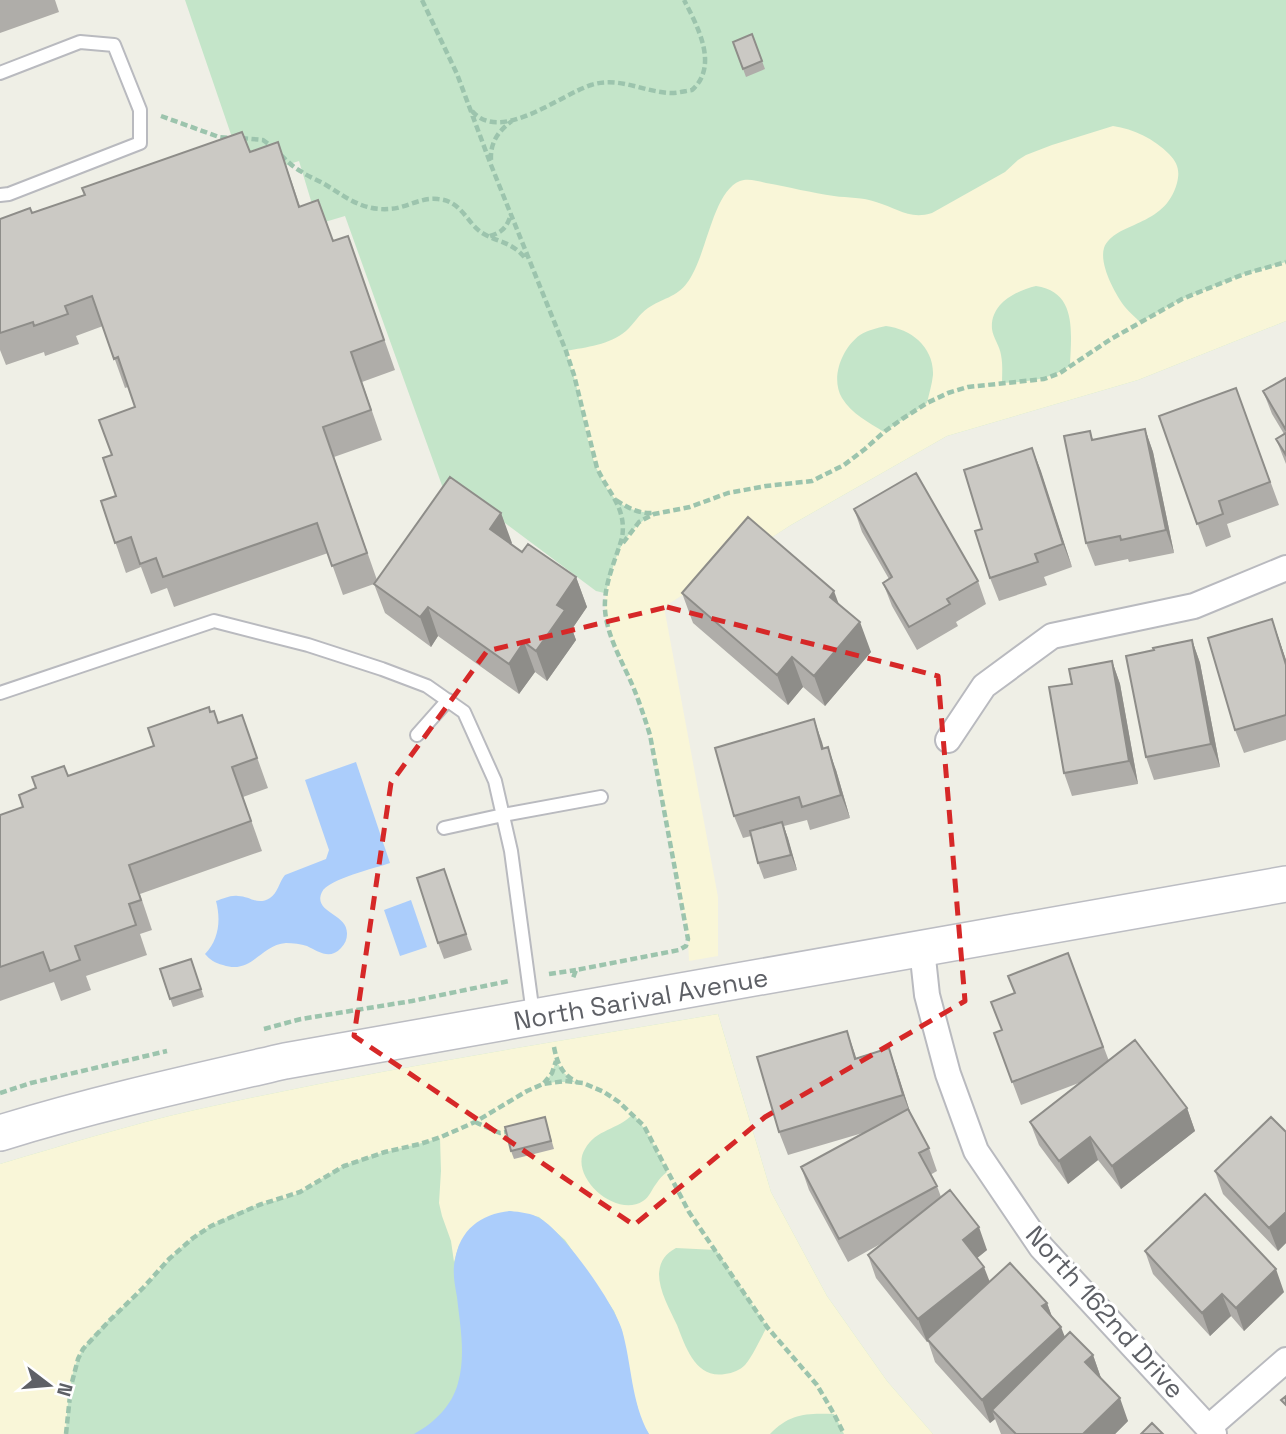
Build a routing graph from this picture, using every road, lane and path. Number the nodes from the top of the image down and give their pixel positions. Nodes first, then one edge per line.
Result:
1 (422, 0) edge
2 (684, 0) edge
3 (0, 73) edge
4 (469, 107) junction
5 (140, 110) junction
6 (512, 120) junction
7 (491, 165) junction
8 (0, 195) edge
9 (511, 213) junction
10 (491, 236) junction
11 (529, 262) junction
12 (1286, 262) edge
13 (616, 500) junction
14 (661, 513) junction
15 (618, 553) junction
16 (1286, 568) edge
17 (0, 693) edge
18 (448, 700) junction
19 (416, 735) dead end
20 (948, 740) dead end
21 (601, 797) dead end
22 (503, 815) junction
23 (444, 828) dead end
24 (1286, 884) edge
25 (922, 949) junction
26 (548, 1015) junction
27 (556, 1060) junction
28 (577, 1083) junction
29 (543, 1084) junction
30 (491, 1113) junction
31 (475, 1122) junction
32 (492, 1130) junction
33 (515, 1130) edge
34 (0, 1133) edge
35 (1286, 1360) edge
36 (1211, 1431) edge
37 (66, 1434) edge
38 (844, 1434) edge

1 - 4 path
2 - 6 path
3 - 5 lane
4 - 6 path
4 - 7 path
5 - 8 lane
5 - 10 path
6 - 7 path
7 - 9 path
9 - 10 path
9 - 11 path
10 - 11 path
11 - 13 path
12 - 14 path
13 - 14 path
13 - 15 path
14 - 15 path
15 - 26 path
16 - 20 street
17 - 18 lane
18 - 19 lane
18 - 22 lane
21 - 22 lane
22 - 23 lane
22 - 26 lane
24 - 25 street, North Sarival Avenue
25 - 26 street, North Sarival Avenue
25 - 36 street, North 162nd Drive
26 - 27 path
26 - 34 street, North Sarival Avenue
27 - 28 path
27 - 29 path
28 - 29 path
28 - 38 path
29 - 30 path
30 - 31 path
30 - 32 path
31 - 32 path
31 - 37 path
32 - 33 path
35 - 36 street

